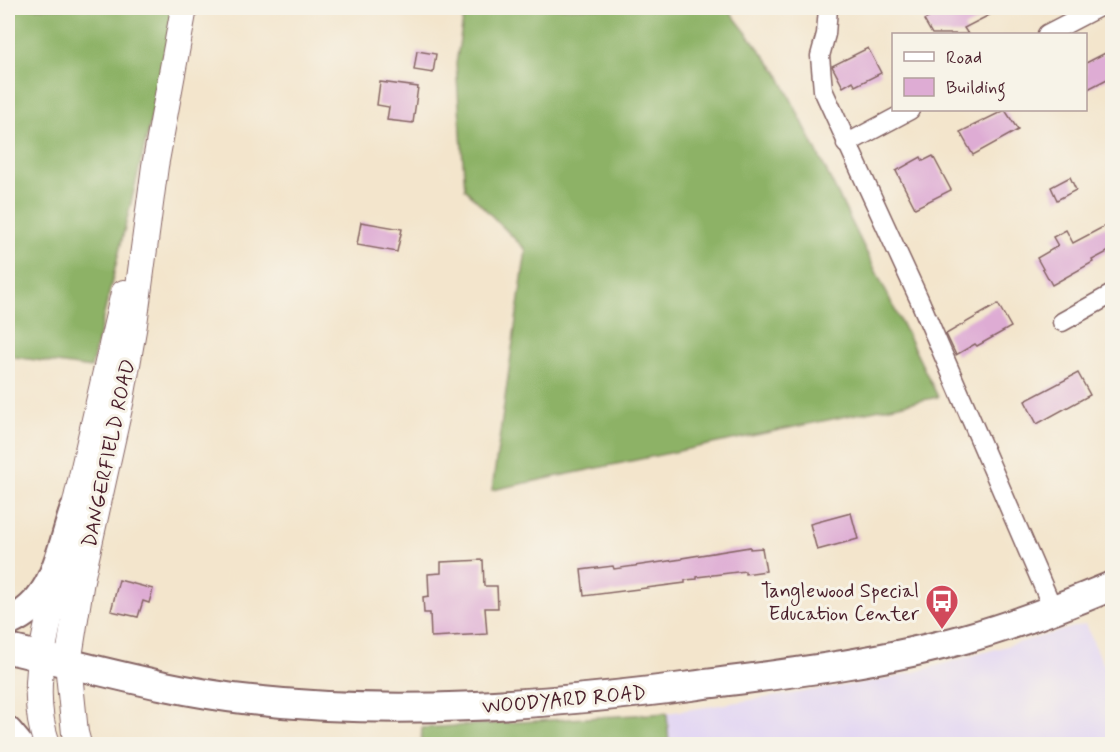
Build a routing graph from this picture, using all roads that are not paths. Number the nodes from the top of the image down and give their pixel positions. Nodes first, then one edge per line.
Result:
1 (184, 8) edge
2 (828, 8) edge
3 (1097, 8) edge
4 (1049, 33) edge
5 (908, 111) edge
6 (846, 144) junction
7 (144, 241) junction
8 (1113, 294) edge
9 (1062, 322) dead end
10 (74, 511) junction
11 (1113, 586) edge
12 (1053, 609) junction
13 (8, 622) edge
14 (8, 649) edge
15 (55, 660) junction
16 (8, 732) edge
17 (18, 744) edge
18 (47, 744) edge
19 (78, 744) edge

1 - 7 street, DANGERFIELD ROAD
2 - 6 street
3 - 4 street
5 - 6 street
6 - 12 street
7 - 10 street, DANGERFIELD ROAD
7 - 15 street, DANGERFIELD ROAD
8 - 9 street
10 - 13 main road
10 - 15 street, DANGERFIELD ROAD
11 - 12 main road, WOODYARD ROAD
12 - 15 main road, WOODYARD ROAD
14 - 15 main road, WOODYARD ROAD
15 - 18 street
15 - 19 street
16 - 17 main road

